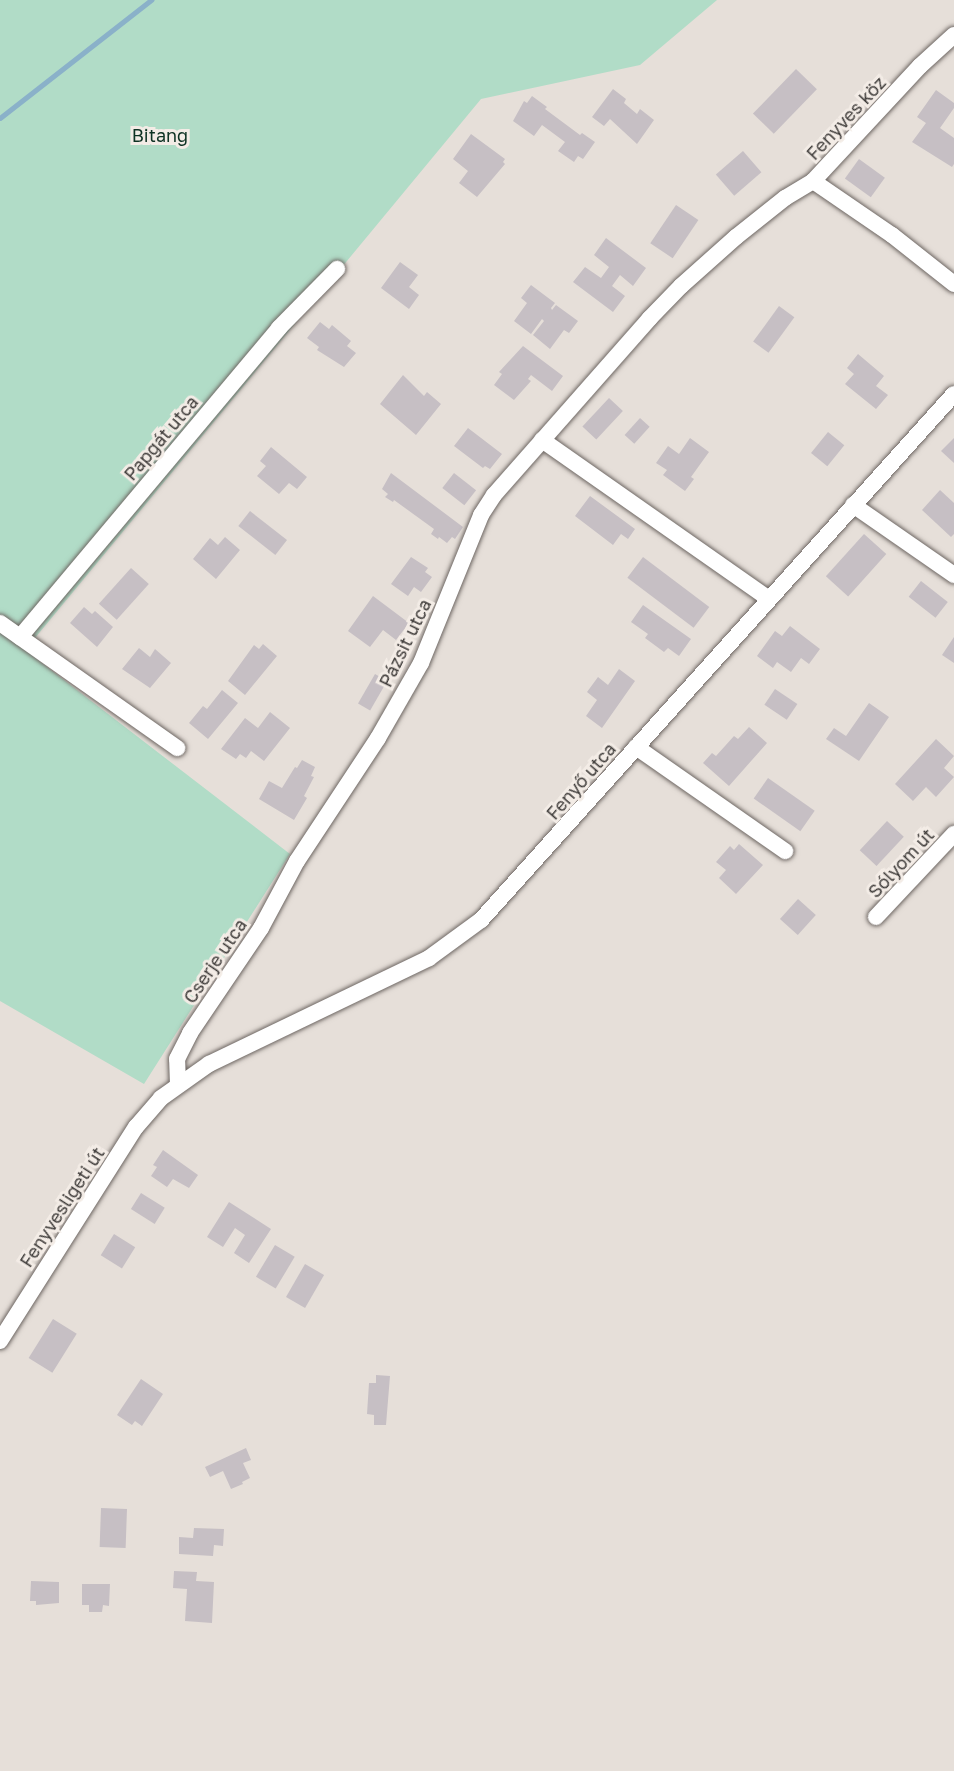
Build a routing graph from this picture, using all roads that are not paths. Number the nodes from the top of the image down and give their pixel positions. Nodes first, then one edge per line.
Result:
1 (954, 35) edge
2 (813, 181) junction
3 (337, 268) dead end
4 (954, 284) edge
5 (954, 394) edge
6 (542, 441) junction
7 (853, 505) junction
8 (954, 575) edge
9 (769, 599) junction
10 (0, 623) edge
11 (20, 637) junction
12 (636, 747) junction
13 (177, 748) dead end
14 (954, 834) edge
15 (785, 851) dead end
16 (297, 861) joint
17 (876, 917) dead end
18 (178, 1085) junction
19 (161, 1098) joint
20 (0, 1341) edge

1 - 2 street, Fenyves köz
2 - 4 street, Fenyves köz
2 - 6 street, Pázsit utca
3 - 11 street, Papgát utca
5 - 7 street, Fenyő utca
6 - 9 street
6 - 16 street, Pázsit utca
7 - 8 street
7 - 9 street, Fenyő utca
9 - 12 street, Fenyő utca
10 - 11 street
11 - 13 street
12 - 15 street
12 - 18 street, Fenyő utca
14 - 17 street, Sólyom út
16 - 18 street, Cserje utca
18 - 19 street, Fenyő utca
19 - 20 street, Fenyvesligeti út

